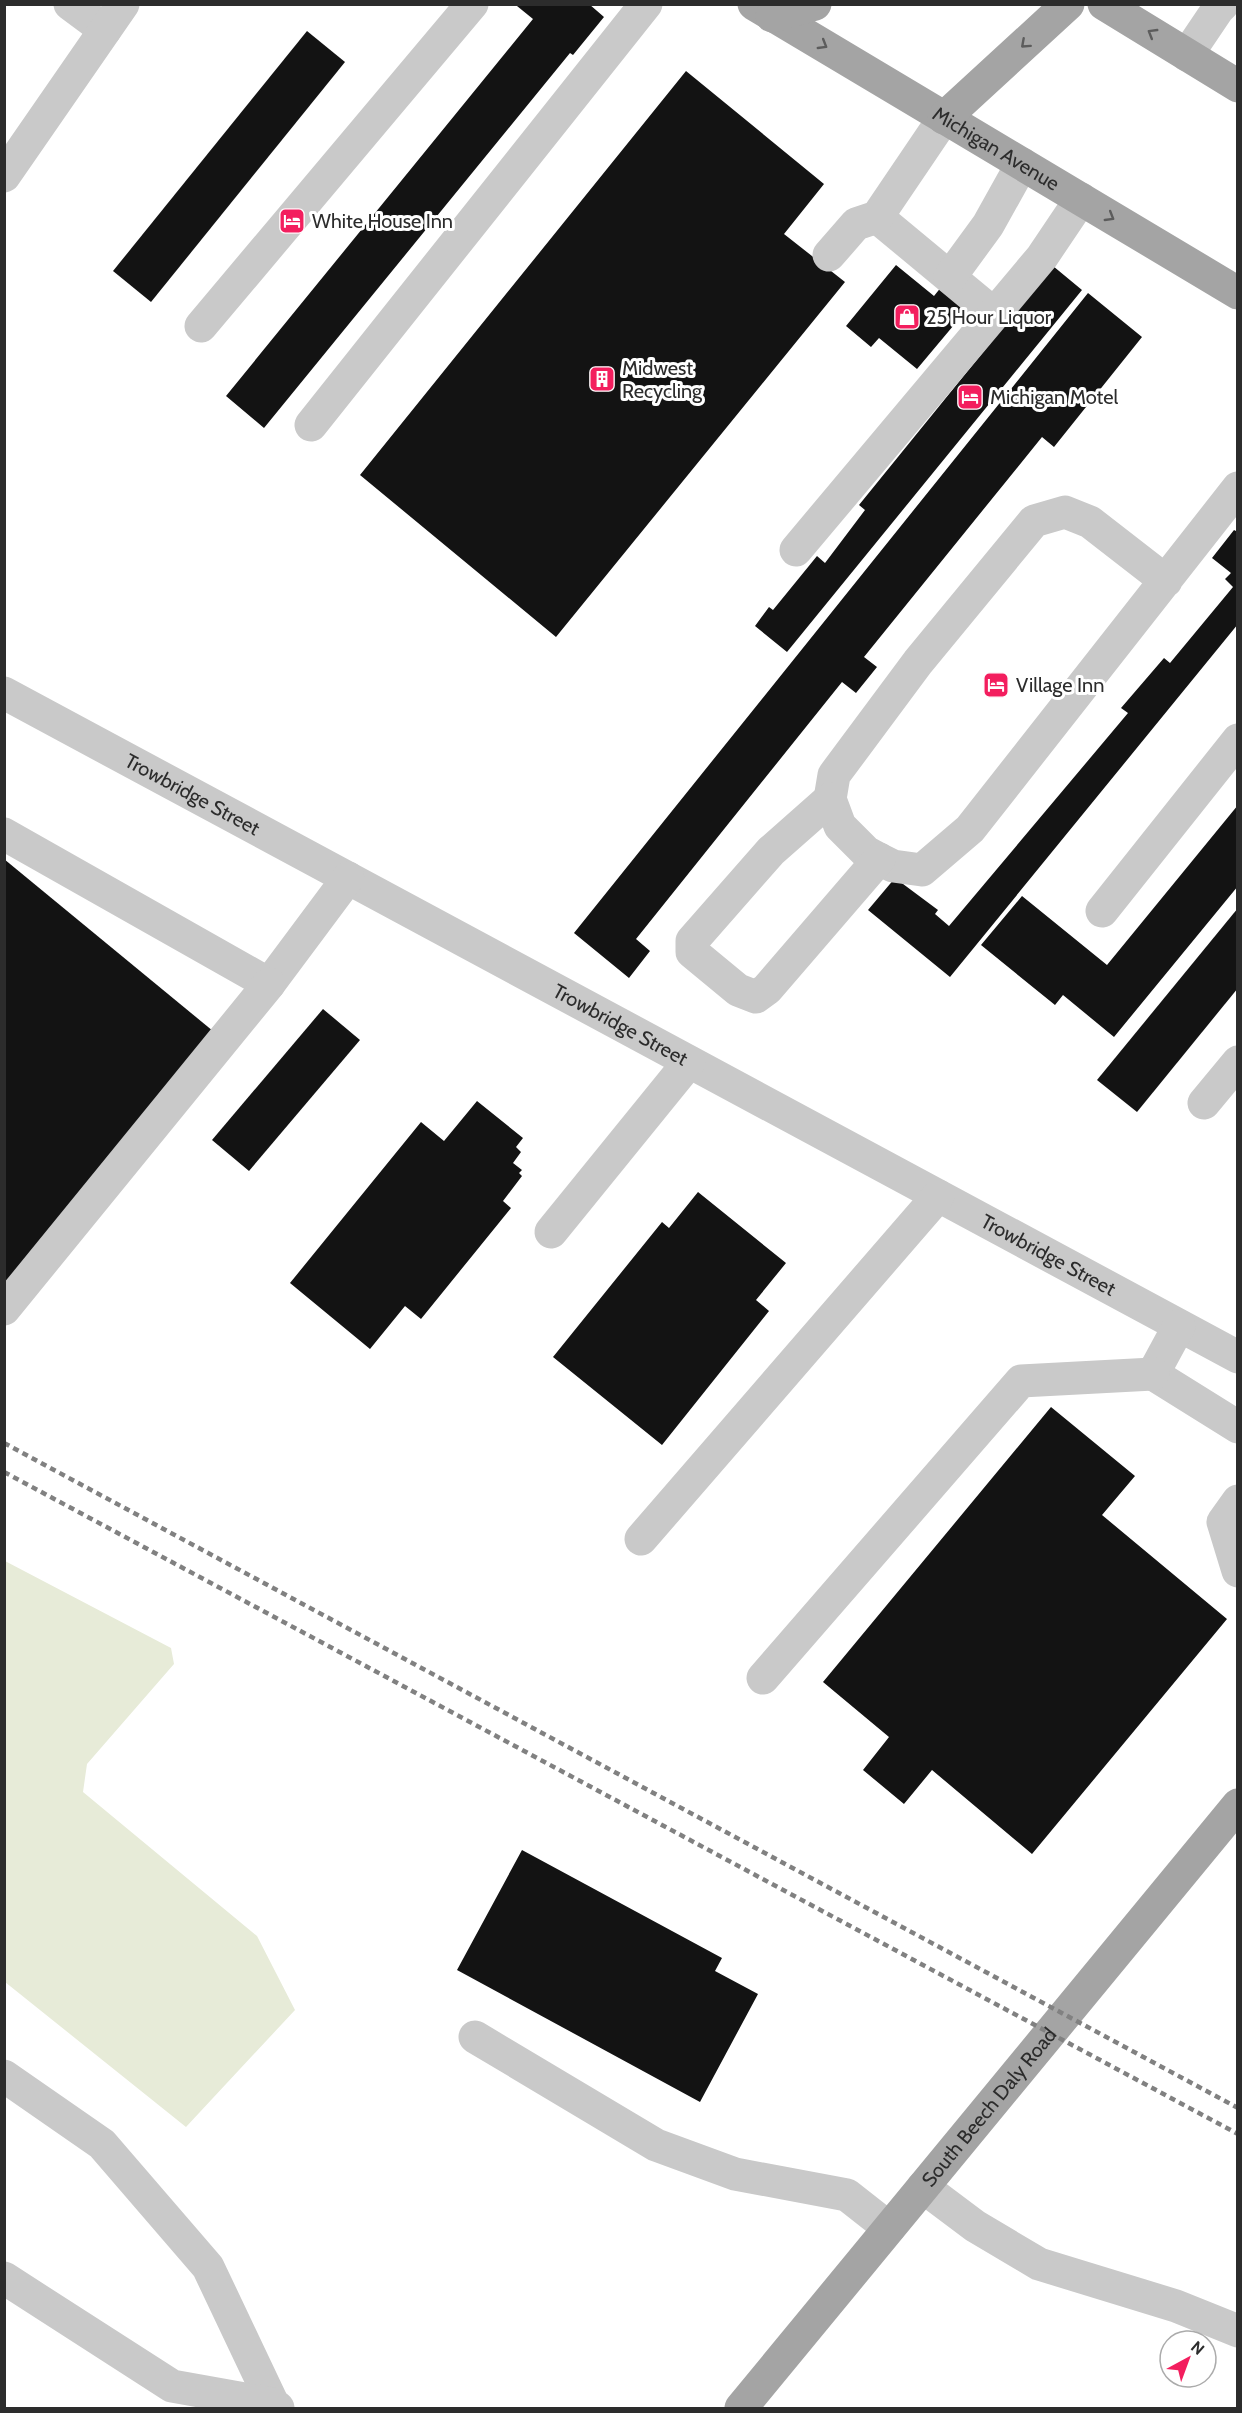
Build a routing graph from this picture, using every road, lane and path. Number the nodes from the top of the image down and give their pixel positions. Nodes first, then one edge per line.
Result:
1 (70, 4) edge
2 (472, 4) edge
3 (646, 4) edge
4 (815, 4) edge
5 (1068, 4) edge
6 (1104, 4) edge
7 (1223, 4) edge
8 (763, 10) edge
9 (114, 17) edge
10 (1187, 55) junction
11 (1238, 86) edge
12 (945, 118) junction
13 (1022, 164) junction
14 (4, 176) edge
15 (1081, 199) junction
16 (876, 217) junction
17 (830, 255) dead end
18 (950, 277) junction
19 (1238, 293) edge
20 (994, 314) junction
21 (201, 326) dead end
22 (311, 425) dead end
23 (1238, 488) edge
24 (796, 550) dead end
25 (1166, 581) junction
26 (6, 698) edge
27 (1238, 740) edge
28 (830, 799) junction
29 (4, 834) edge
30 (879, 859) junction
31 (348, 878) junction
32 (1102, 911) dead end
33 (269, 984) junction
34 (689, 1062) junction
35 (1238, 1062) edge
36 (1204, 1103) dead end
37 (938, 1196) junction
38 (551, 1232) dead end
39 (4, 1309) edge
40 (1179, 1326) junction
41 (1238, 1357) edge
42 (1153, 1374) junction
43 (1238, 1427) edge
44 (1238, 1502) edge
45 (641, 1539) dead end
46 (1238, 1571) edge
47 (764, 1678) dead end
48 (1238, 1804) edge
49 (476, 2037) dead end
50 (4, 2076) edge
51 (923, 2187) junction
52 (889, 2228) junction
53 (4, 2278) edge
54 (1238, 2331) edge
55 (275, 2406) edge
56 (741, 2409) edge

1 - 9 street
2 - 21 street
3 - 22 street
4 - 8 main road
5 -> 12 main road
10 -> 6 main road
7 - 10 street
8 -> 12 main road, Michigan Avenue
9 - 14 street
10 - 11 main road
12 - 13 main road, Michigan Avenue
12 - 16 street
13 - 15 main road, Michigan Avenue
13 - 18 street
15 -> 19 main road, Michigan Avenue
15 - 20 street
16 - 17 street
16 - 18 street
18 - 20 street
20 - 24 street
23 - 25 street
25 - 28 street
25 - 30 street
26 - 31 street, Trowbridge Street
27 - 32 street
28 - 30 street
28 - 30 street
29 - 33 street
31 - 33 street
31 - 34 street, Trowbridge Street
33 - 39 street
34 - 37 street, Trowbridge Street
34 - 38 street
35 - 36 street
37 - 40 street, Trowbridge Street
37 - 45 street
40 - 41 street, Trowbridge Street
40 - 42 street
42 - 43 street
42 - 47 street
44 - 46 street
48 - 51 main road, South Beech Daly Road
49 - 52 street
50 - 55 street
51 - 52 main road, South Beech Daly Road
51 - 54 street
52 - 56 main road, South Beech Daly Road
53 - 55 street

